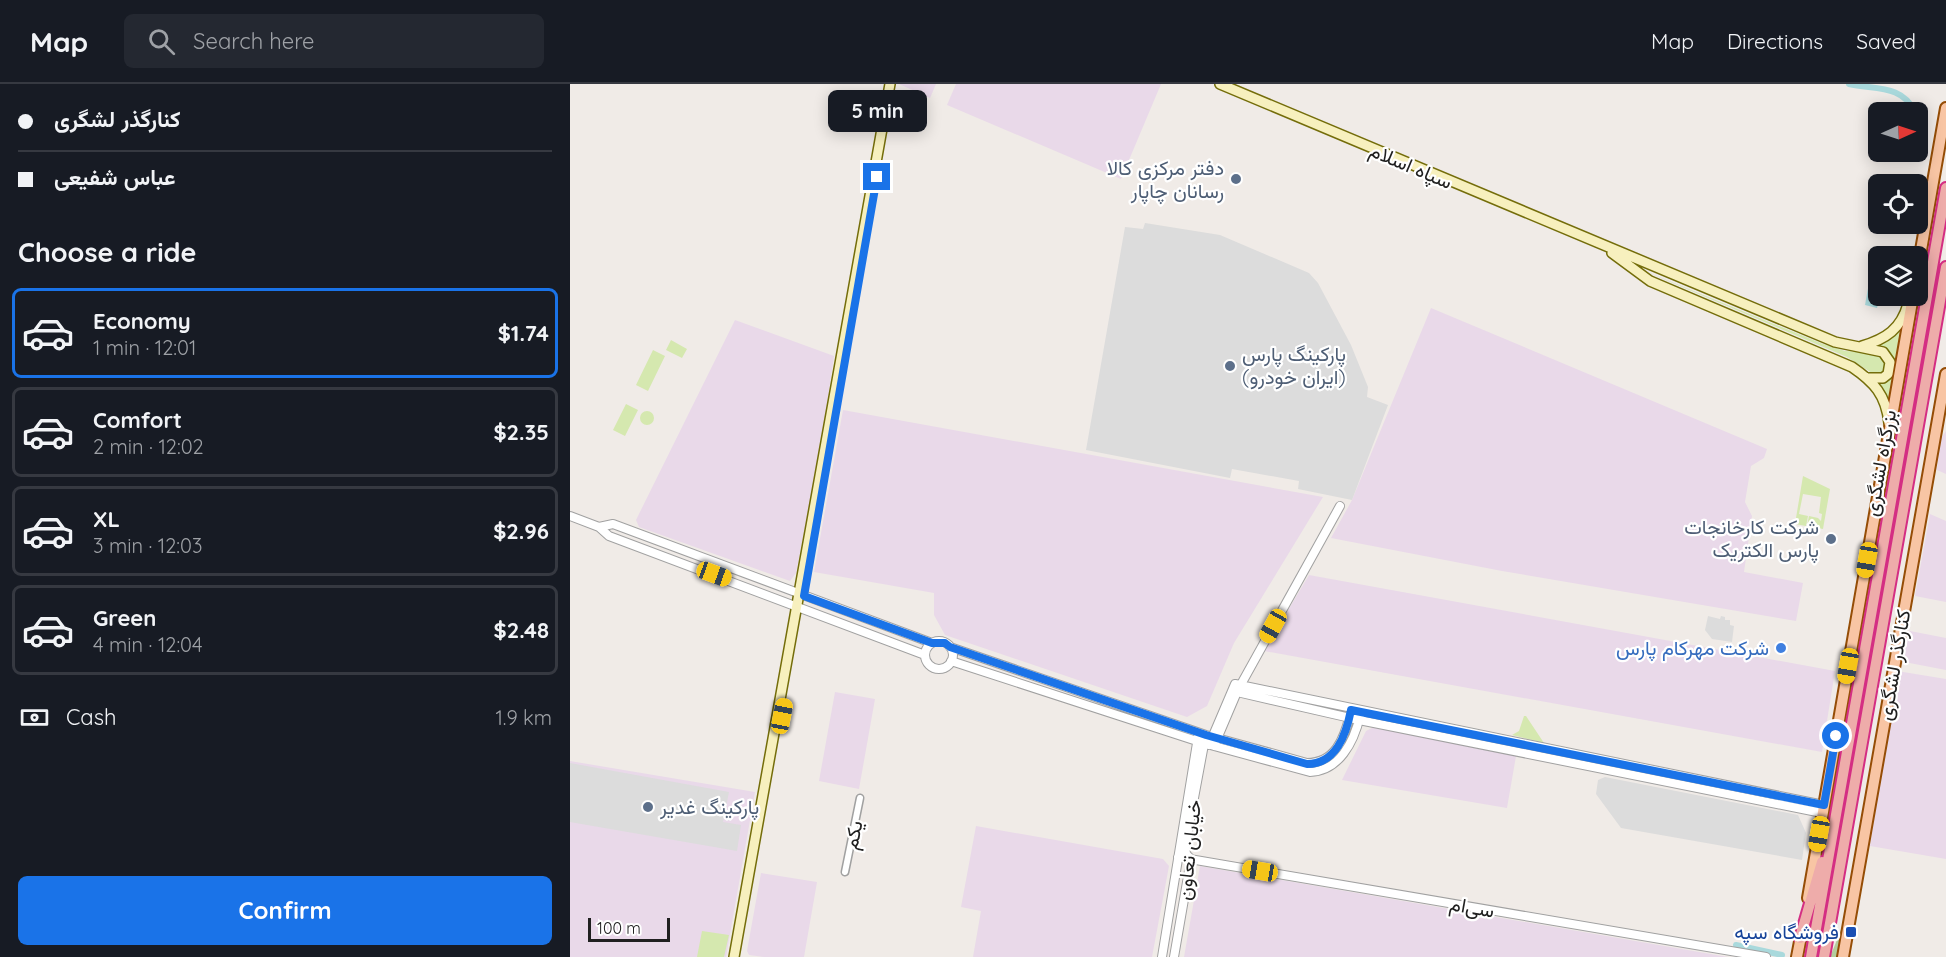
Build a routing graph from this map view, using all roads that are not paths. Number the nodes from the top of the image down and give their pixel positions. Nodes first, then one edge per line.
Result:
1 (892, 84) edge
2 (1220, 84) edge
3 (1946, 108) edge
4 (1946, 188) edge
5 (1604, 246) junction
6 (1922, 246) edge
7 (1946, 267) edge
8 (1908, 306) edge
9 (1910, 306) edge
10 (1858, 348) junction
11 (1946, 374) edge
12 (1868, 378) junction
13 (1890, 428) junction
14 (1340, 506) dead end
15 (570, 516) edge
16 (599, 527) junction
17 (802, 595) junction
18 (800, 605) junction
19 (932, 643) junction
20 (950, 647) junction
21 (925, 655) junction
22 (951, 661) junction
23 (1238, 689) junction
24 (1350, 714) junction
25 (1360, 716) junction
26 (1207, 740) junction
27 (860, 798) dead end
28 (1823, 809) junction
29 (1836, 815) junction
30 (1178, 857) junction
31 (1191, 860) junction
32 (845, 872) dead end
33 (1800, 938) junction
34 (734, 957) edge
35 (740, 957) edge
36 (1162, 957) edge
37 (1174, 957) edge
38 (1766, 957) edge
39 (1797, 957) edge
40 (1811, 957) edge
41 (1824, 957) edge
42 (1843, 957) edge

1 - 17 main road
2 - 5 main road, سپاه اسلام
3 - 6 main road
4 - 29 highway, بزرگراه لشگری
5 - 10 main road, سپاه اسلام
5 - 12 main road, سپاه اسلام
7 - 41 highway, بزرگراه لشگری
8 - 10 main road
9 - 13 main road
10 - 12 main road, سپاه اسلام
11 - 42 main road, کنارگذر لشگری
12 - 13 main road
13 - 28 main road
14 - 23 street
15 - 16 street
16 - 17 street
16 - 18 street
17 - 18 main road
17 - 19 street
18 - 21 street
18 - 34 main road
18 - 35 main road
19 - 20 street
19 - 21 street
20 - 22 street
20 - 26 street
21 - 22 street
22 - 26 street
23 - 24 street
23 - 26 street
24 - 25 street
24 - 26 street
25 - 26 street
25 - 28 street
26 - 30 street, خیابان تعاون
26 - 31 street, خیابان تعاون
27 - 32 street, یکم
28 - 33 main road
29 - 33 highway
29 - 40 highway, بزرگراه لشگری
30 - 31 street, سی‌ام
30 - 36 street, خیابان تعاون
31 - 37 street, خیابان تعاون
31 - 38 street, سی‌ام
33 - 39 main road

